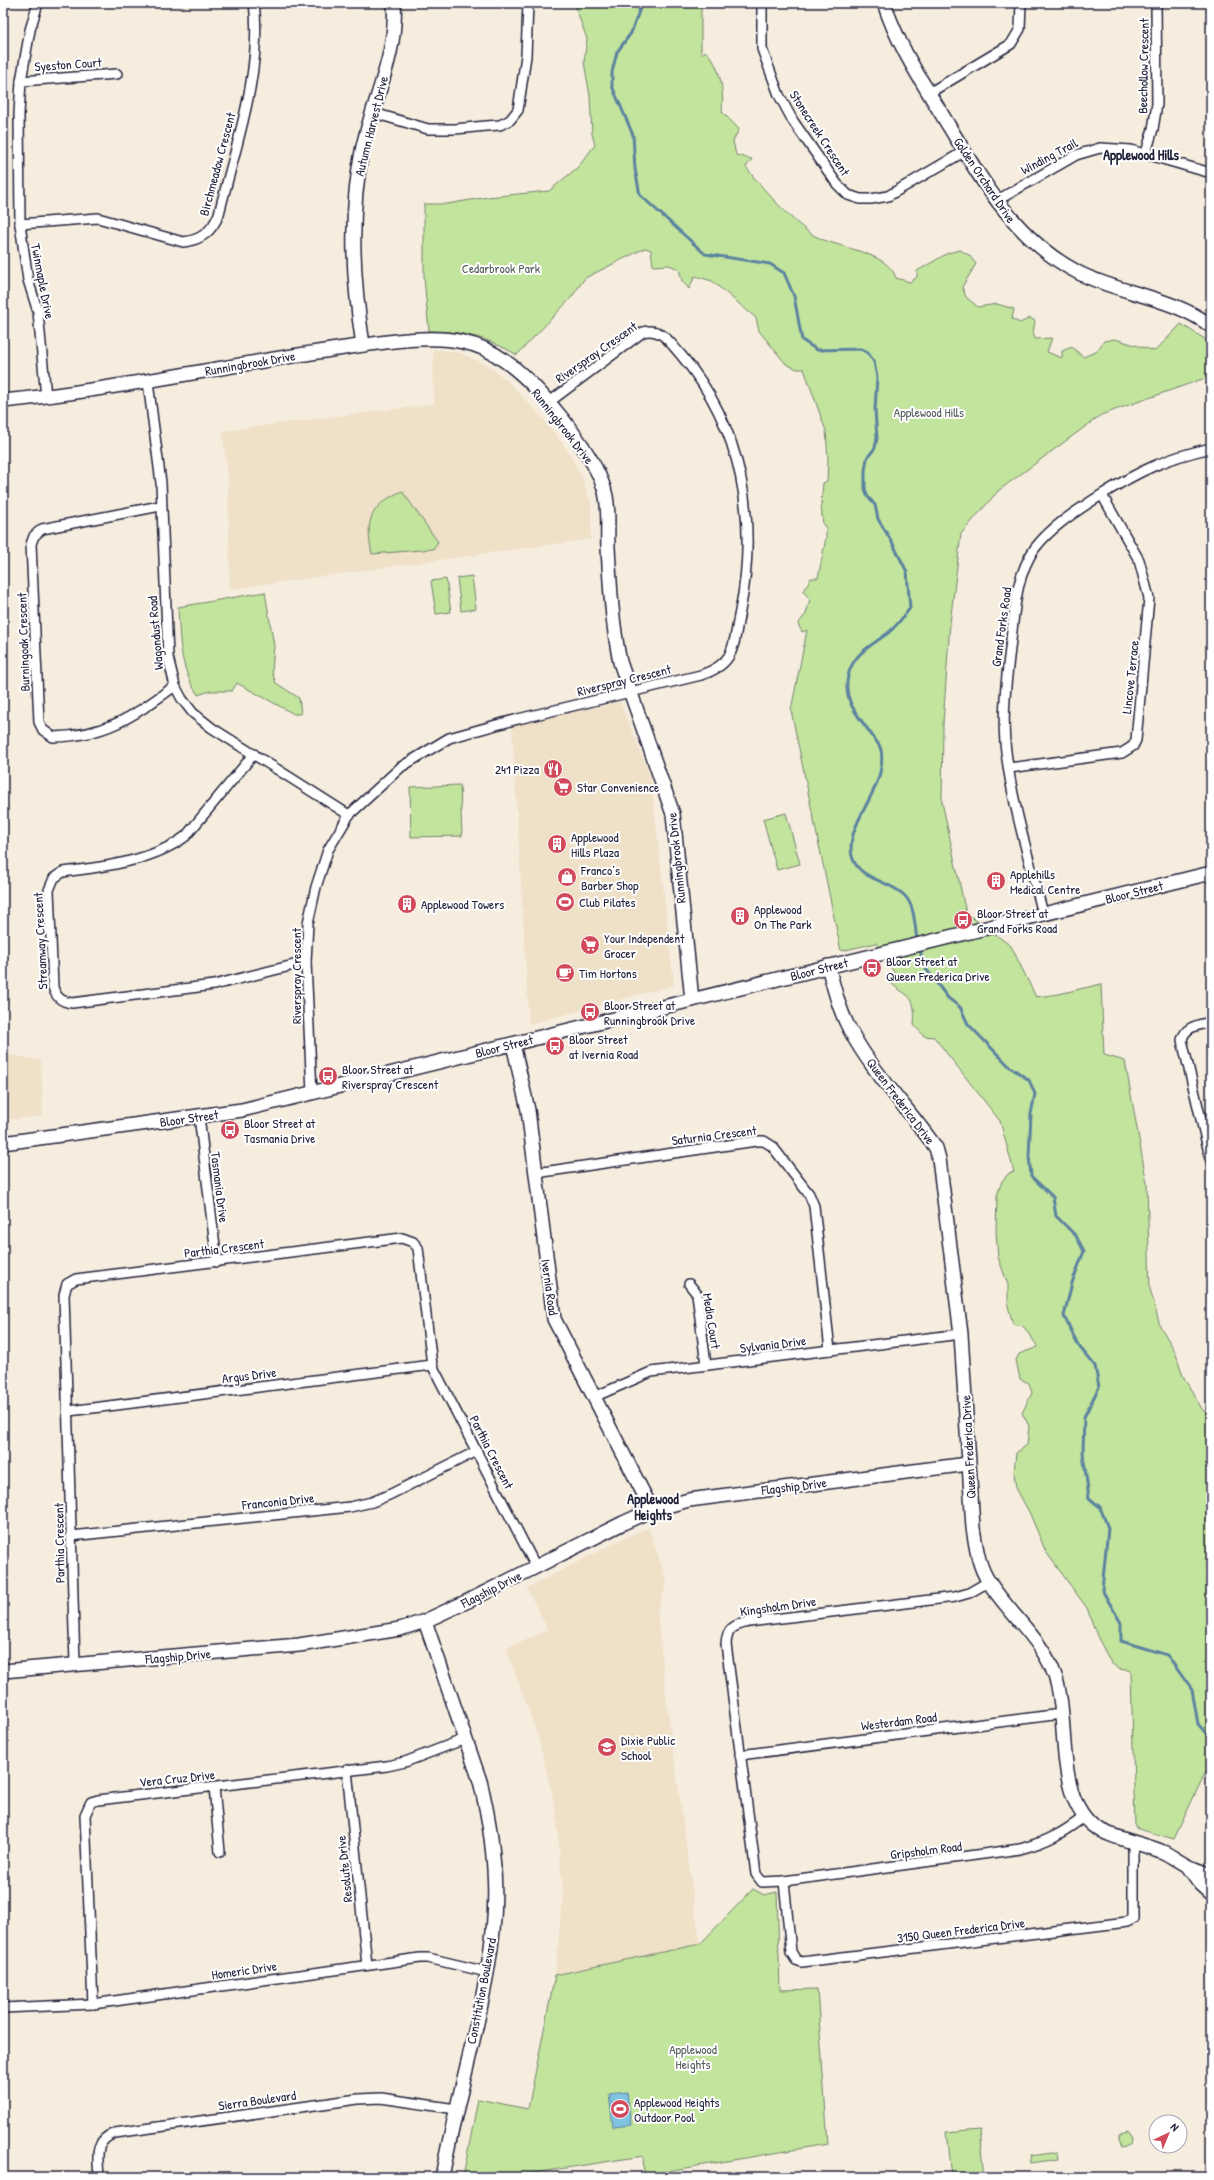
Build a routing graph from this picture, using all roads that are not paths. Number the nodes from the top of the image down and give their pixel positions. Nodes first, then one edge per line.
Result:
1 (38, 3) edge
2 (254, 3) edge
3 (394, 3) edge
4 (528, 3) edge
5 (762, 3) edge
6 (884, 3) edge
7 (1021, 3) edge
8 (1156, 3) edge
9 (116, 74) dead end
10 (21, 81) junction
11 (929, 92) junction
12 (374, 113) junction
13 (964, 151) junction
14 (1146, 153) junction
15 (1211, 173) edge
16 (996, 201) junction
17 (20, 224) junction
18 (1211, 326) edge
19 (362, 345) junction
20 (148, 382) junction
21 (46, 397) junction
22 (3, 401) edge
23 (548, 403) junction
24 (1211, 448) edge
25 (1102, 495) junction
26 (160, 506) junction
27 (175, 686) junction
28 (630, 691) junction
29 (254, 754) junction
30 (1009, 768) junction
31 (349, 815) junction
32 (1211, 873) edge
33 (1043, 914) junction
34 (306, 962) junction
35 (828, 966) junction
36 (692, 1000) junction
37 (1211, 1022) edge
38 (513, 1044) junction
39 (312, 1093) junction
40 (199, 1116) junction
41 (3, 1142) edge
42 (1211, 1161) edge
43 (536, 1173) junction
44 (217, 1262) junction
45 (689, 1284) dead end
46 (961, 1334) junction
47 (830, 1350) junction
48 (432, 1365) junction
49 (706, 1365) junction
50 (594, 1398) junction
51 (69, 1411) junction
52 (477, 1451) junction
53 (968, 1464) junction
54 (652, 1510) junction
55 (71, 1536) junction
56 (536, 1567) junction
57 (988, 1582) junction
58 (425, 1621) junction
59 (75, 1664) junction
60 (3, 1671) edge
61 (1061, 1714) junction
62 (465, 1739) junction
63 (740, 1755) junction
64 (347, 1770) junction
65 (214, 1787) junction
66 (1084, 1816) junction
67 (1133, 1842) junction
68 (220, 1852) dead end
69 (1187, 1866) junction
70 (1211, 1876) edge
71 (784, 1881) junction
72 (762, 1882) joint
73 (1211, 1894) edge
74 (367, 1965) junction
75 (487, 1972) junction
76 (93, 2004) junction
77 (3, 2008) edge
78 (456, 2109) junction
79 (99, 2177) edge
80 (442, 2177) edge

1 - 10 street, Twinmaple Drive
2 - 17 street, Birchmeadow Crescent
3 - 12 street, Autumn Harvest Drive
4 - 12 street
5 - 13 street, Stonecreek Crescent
6 - 11 street, Golden Orchard Drive
7 - 11 street
8 - 14 street, Beechollow Crescent
9 - 10 street, Syeston Court
10 - 17 street, Twinmaple Drive
11 - 13 street, Golden Orchard Drive
12 - 19 street, Autumn Harvest Drive
13 - 16 street, Golden Orchard Drive
14 - 15 street, Winding Trail
14 - 16 street, Winding Trail
16 - 18 street, Golden Orchard Drive
17 - 21 street, Twinmaple Drive
19 - 20 street, Runningbrook Drive
19 - 23 street, Runningbrook Drive
20 - 21 street, Runningbrook Drive
20 - 26 street, Wagondust Road
21 - 22 street, Runningbrook Drive
23 - 28 street, Runningbrook Drive
23 - 28 street, Riverspray Crescent
24 - 25 street, Grand Forks Road
25 - 30 street, Grand Forks Road
25 - 30 street, Lincove Terrace
26 - 27 street, Wagondust Road
26 - 27 street, Burningoak Crescent
27 - 29 street, Wagondust Road
28 - 31 street, Riverspray Crescent
28 - 36 street, Runningbrook Drive
29 - 31 street, Wagondust Road
29 - 34 street, Streamway Crescent
30 - 33 street, Grand Forks Road
31 - 34 street, Riverspray Crescent
32 - 33 street, Bloor Street
33 - 35 street, Bloor Street
34 - 39 street, Riverspray Crescent
35 - 36 street, Bloor Street
35 - 46 street, Queen Frederica Drive
36 - 38 street, Bloor Street
37 - 42 street
38 - 39 street, Bloor Street
38 - 43 street, Ivernia Road
39 - 40 street, Bloor Street
40 - 41 street, Bloor Street
40 - 44 street, Tasmania Drive
43 - 47 street, Saturnia Crescent
43 - 50 street, Ivernia Road
44 - 48 street, Parthia Crescent
44 - 51 street, Parthia Crescent
45 - 49 street, Media Court
46 - 47 street, Sylvania Drive
46 - 53 street, Queen Frederica Drive
47 - 49 street, Sylvania Drive
48 - 51 street, Argus Drive
48 - 52 street, Parthia Crescent
49 - 50 street, Sylvania Drive
50 - 54 street, Ivernia Road
51 - 55 street, Parthia Crescent
52 - 55 street, Franconia Drive
52 - 56 street, Parthia Crescent
53 - 54 street, Flagship Drive
53 - 57 street, Queen Frederica Drive
54 - 56 street, Flagship Drive
55 - 59 street, Parthia Crescent
56 - 58 street, Flagship Drive
57 - 61 street, Queen Frederica Drive
57 - 63 street, Kingsholm Drive
58 - 59 street, Flagship Drive
58 - 62 street, Constitution Boulevard
59 - 60 street, Flagship Drive
61 - 63 street, Westerdam Road
61 - 66 street, Queen Frederica Drive
62 - 64 street, Vera Cruz Drive
62 - 75 street, Constitution Boulevard
63 - 72 street, Kingsholm Drive
64 - 65 street, Vera Cruz Drive
64 - 74 street, Resolute Drive
65 - 68 street
65 - 76 street, Vera Cruz Drive
66 - 67 street, Queen Frederica Drive
66 - 71 street, Gripsholm Road
67 - 69 street, Queen Frederica Drive
67 - 71 street, 3150 Queen Frederica Drive
69 - 70 street, Queen Frederica Drive
69 - 73 street, Queen Frederica Drive
71 - 72 street, Gripsholm Road
74 - 75 street, Homeric Drive
74 - 76 street, Homeric Drive
75 - 78 street, Constitution Boulevard
76 - 77 street, Homeric Drive
78 - 79 street, Sierra Boulevard
78 - 80 street, Constitution Boulevard

